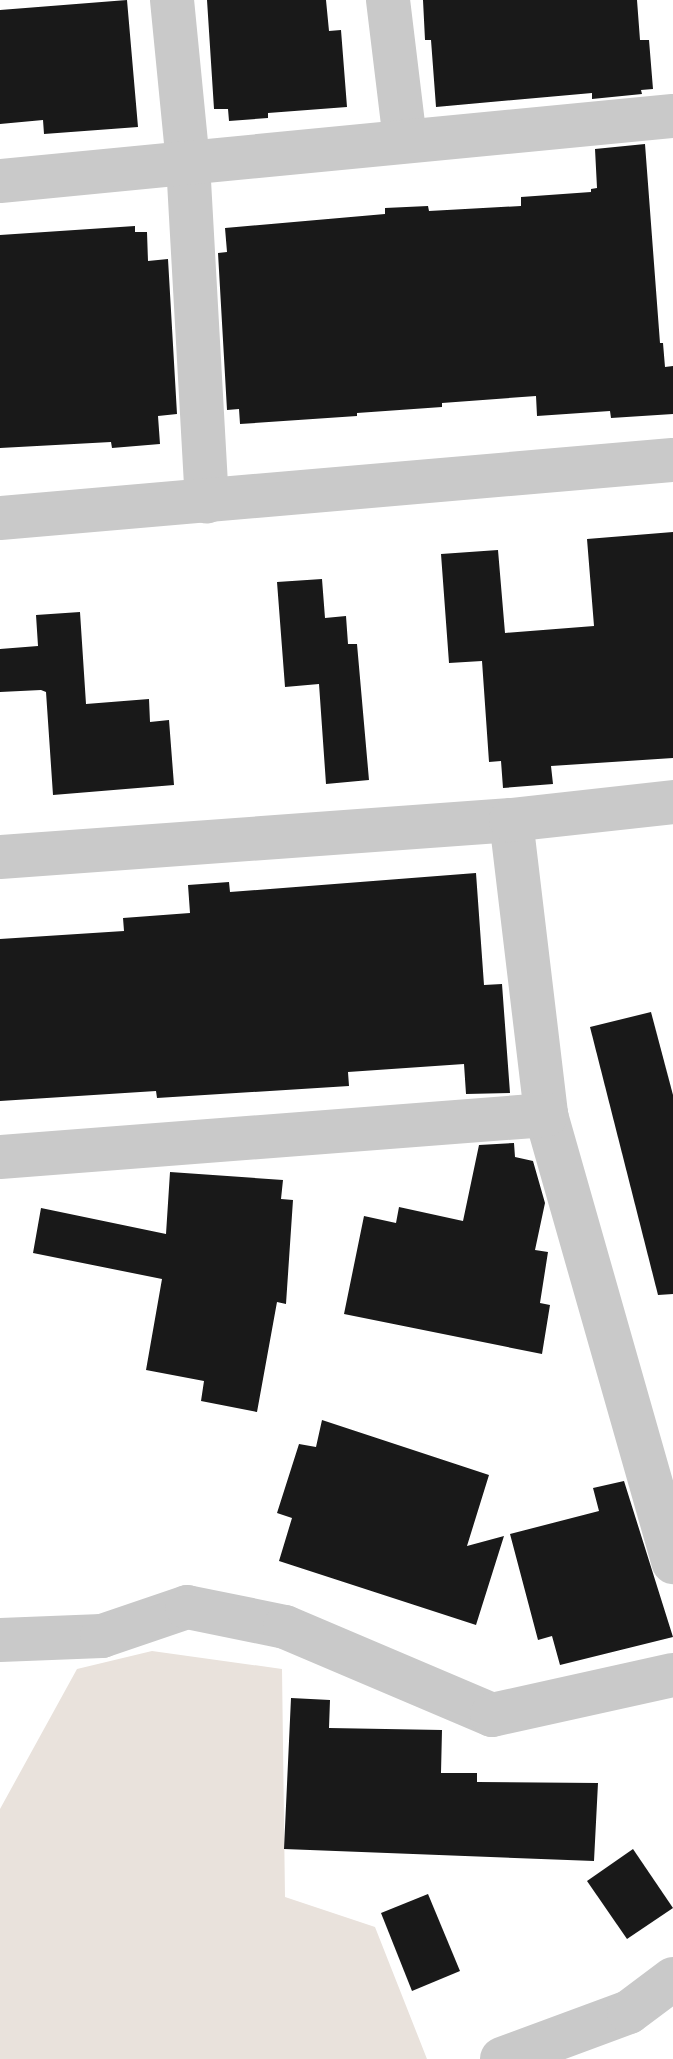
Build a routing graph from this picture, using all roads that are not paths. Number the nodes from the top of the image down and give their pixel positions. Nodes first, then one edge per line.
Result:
1 (172, 0) edge
2 (388, 0) edge
3 (673, 116) edge
4 (405, 140) junction
5 (188, 163) junction
6 (0, 181) edge
7 (673, 460) edge
8 (207, 501) junction
9 (0, 518) edge
10 (673, 802) edge
11 (511, 820) junction
12 (0, 857) edge
13 (546, 1115) junction
14 (0, 1157) edge
15 (673, 1562) edge
16 (0, 1640) edge
17 (673, 1675) edge
18 (673, 1979) edge
19 (502, 2059) edge

1 - 5 street
2 - 4 street
3 - 4 street
4 - 5 street
5 - 6 street
5 - 8 street
7 - 8 street
8 - 9 street
10 - 11 street
11 - 12 street
11 - 13 street
13 - 14 street
13 - 15 street
16 - 17 street
18 - 19 street

